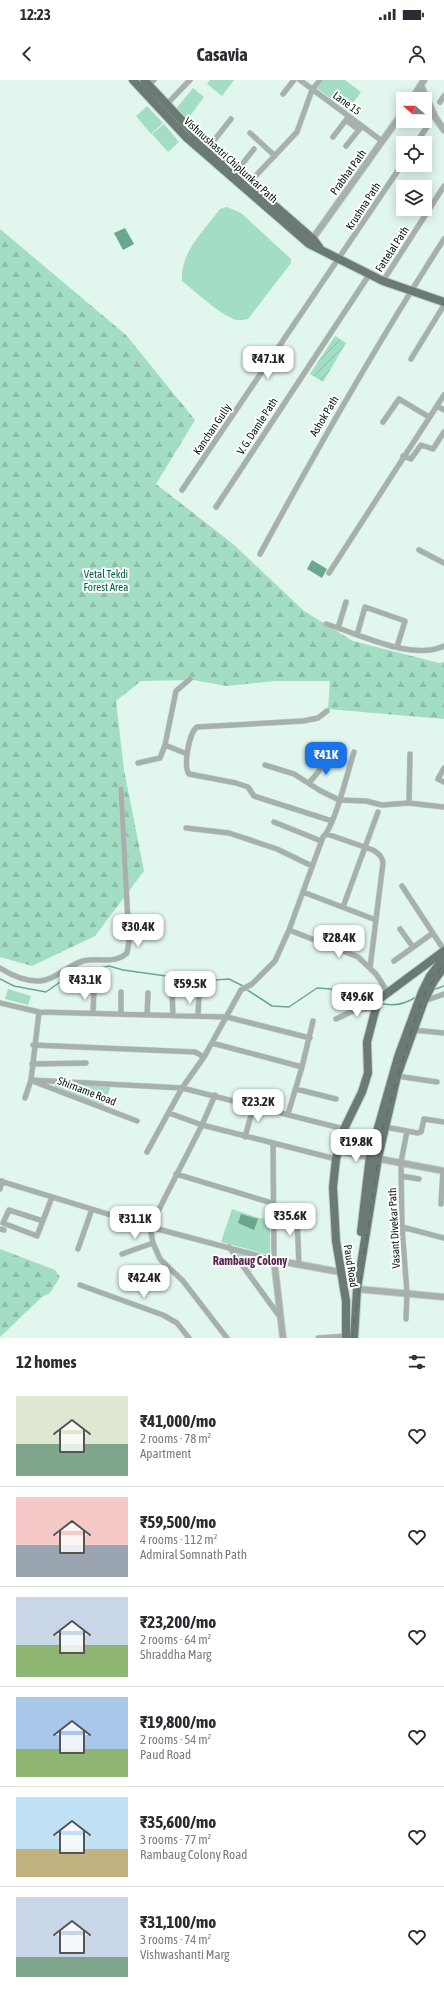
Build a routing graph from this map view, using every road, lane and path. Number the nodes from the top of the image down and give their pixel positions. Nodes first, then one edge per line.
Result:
1 (133, 80) edge
2 (190, 80) edge
3 (294, 80) edge
4 (300, 80) edge
5 (320, 80) edge
6 (149, 82) edge
7 (423, 83) edge
8 (312, 90) junction
9 (417, 92) edge
10 (283, 94) dead end
11 (444, 96) edge
12 (440, 102) dead end
13 (167, 104) junction
14 (347, 118) junction
15 (231, 120) dead end
16 (396, 122) edge
17 (360, 128) junction
18 (444, 130) edge
19 (250, 133) dead end
20 (333, 137) dead end
21 (382, 141) junction
22 (346, 146) dead end
23 (208, 148) junction
24 (254, 149) dead end
25 (275, 156) junction
26 (236, 172) junction
27 (397, 172) edge
28 (249, 183) junction
29 (444, 186) edge
30 (444, 239) edge
31 (310, 241) junction
32 (339, 260) junction
33 (369, 275) junction
34 (383, 282) junction
35 (410, 292) junction
36 (444, 302) edge
37 (444, 305) edge
38 (411, 359) dead end
39 (444, 395) edge
40 (437, 406) junction
41 (444, 410) edge
42 (429, 417) junction
43 (383, 422) dead end
44 (444, 432) edge
45 (403, 456) junction
46 (182, 490) dead end
47 (216, 507) dead end
48 (419, 550) dead end
49 (260, 554) dead end
50 (444, 563) edge
51 (329, 573) dead end
52 (346, 602) dead end
53 (326, 624) dead end
54 (338, 628) junction
55 (357, 635) junction
56 (444, 646) edge
57 (397, 647) junction
58 (190, 679) dead end
59 (327, 712) dead end
60 (165, 746) junction
61 (354, 752) dead end
62 (187, 754) junction
63 (410, 754) dead end
64 (322, 759) dead end
65 (138, 763) dead end
66 (265, 765) dead end
67 (444, 768) edge
68 (444, 782) edge
69 (309, 783) junction
70 (121, 789) dead end
71 (339, 800) junction
72 (409, 803) junction
73 (444, 807) edge
74 (378, 812) dead end
75 (332, 820) junction
76 (274, 822) dead end
77 (186, 828) dead end
78 (326, 834) junction
79 (321, 841) junction
80 (365, 848) junction
81 (312, 866) junction
82 (402, 886) dead end
83 (303, 892) junction
84 (343, 907) junction
85 (376, 920) junction
86 (400, 929) dead end
87 (289, 930) junction
88 (433, 933) junction
89 (413, 947) junction
90 (444, 951) edge
91 (444, 958) edge
92 (394, 960) dead end
93 (444, 966) edge
94 (422, 967) junction
95 (0, 968) edge
96 (370, 968) junction
97 (432, 981) junction
98 (94, 990) dead end
99 (121, 992) dead end
100 (172, 992) dead end
101 (387, 992) junction
102 (148, 993) dead end
103 (199, 994) dead end
104 (444, 994) edge
105 (423, 998) junction
106 (0, 1003) edge
107 (376, 1004) junction
108 (39, 1012) junction
109 (93, 1013) junction
110 (120, 1014) junction
111 (147, 1015) junction
112 (173, 1016) junction
113 (198, 1016) junction
114 (227, 1017) junction
115 (336, 1019) dead end
116 (313, 1021) dead end
117 (413, 1030) junction
118 (444, 1034) edge
119 (310, 1038) junction
120 (212, 1043) junction
121 (33, 1045) junction
122 (204, 1057) junction
123 (86, 1063) dead end
124 (32, 1064) junction
125 (302, 1067) junction
126 (397, 1076) junction
127 (30, 1080) junction
128 (437, 1082) dead end
129 (182, 1088) junction
130 (296, 1089) junction
131 (215, 1095) junction
132 (26, 1098) dead end
133 (336, 1099) dead end
134 (254, 1105) junction
135 (169, 1113) junction
136 (288, 1114) junction
137 (137, 1121) dead end
138 (444, 1122) edge
139 (202, 1125) junction
140 (385, 1127) junction
141 (344, 1129) junction
142 (407, 1131) junction
143 (245, 1137) junction
144 (273, 1144) junction
145 (147, 1152) dead end
146 (337, 1155) junction
147 (374, 1157) junction
148 (401, 1162) junction
149 (444, 1171) edge
150 (176, 1174) junction
151 (401, 1176) junction
152 (419, 1179) dead end
153 (1, 1181) edge
154 (0, 1189) edge
155 (52, 1197) junction
156 (272, 1203) junction
157 (440, 1204) dead end
158 (92, 1209) junction
159 (273, 1218) junction
160 (44, 1221) junction
161 (150, 1227) junction
162 (402, 1228) junction
163 (444, 1238) edge
164 (153, 1243) junction
165 (229, 1247) junction
166 (78, 1249) dead end
167 (122, 1254) dead end
168 (274, 1260) junction
169 (299, 1265) junction
170 (340, 1272) junction
171 (80, 1285) dead end
172 (355, 1289) junction
173 (344, 1291) junction
174 (407, 1292) junction
175 (444, 1297) edge
176 (280, 1317) junction
177 (406, 1319) dead end
178 (349, 1337) edge
179 (189, 1338) edge
180 (227, 1338) edge
181 (283, 1338) edge
182 (318, 1338) edge

1 - 31 main road, Vishnushastri Chiplunkar Path
2 - 13 street
3 - 10 street
4 - 8 street, Lane 15
5 - 8 street
6 - 13 main road, Vishnushastri Chiplunkar Path
7 - 9 street
7 - 18 street
8 - 14 street, Lane 15
8 - 25 street
11 - 12 street
13 - 23 main road, Vishnushastri Chiplunkar Path
14 - 17 street, Lane 15
14 - 20 street
15 - 23 street
16 - 21 street, Prabhat Path
17 - 21 street, Lane 15
17 - 22 street
19 - 25 street
21 - 31 street, Prabhat Path
23 - 26 main road, Vishnushastri Chiplunkar Path
24 - 26 street
25 - 28 street
26 - 28 main road, Vishnushastri Chiplunkar Path
27 - 32 street, Krushna Path
28 - 31 main road, Vishnushastri Chiplunkar Path
29 - 34 street, Fattelal Path
30 - 35 street, Ashok Path
31 - 32 main road, Vishnushastri Chiplunkar Path
32 - 33 main road, Vishnushastri Chiplunkar Path
32 - 46 street, Kanchan Gully
33 - 34 main road, Vishnushastri Chiplunkar Path
33 - 47 street, V. G. Damle Path
34 - 35 main road, Vishnushastri Chiplunkar Path
35 - 36 main road, Vishnushastri Chiplunkar Path
35 - 49 street, Ashok Path
37 - 38 street
39 - 40 street
40 - 41 street
40 - 42 street
42 - 43 street
42 - 45 street
44 - 45 street
45 - 51 street
48 - 50 street
52 - 54 street
53 - 54 street
54 - 55 street
55 - 57 street
55 - 57 street
56 - 57 street
58 - 60 street
59 - 62 street
60 - 62 street
60 - 65 street
61 - 71 street
62 - 75 street
63 - 72 street
64 - 69 street
66 - 69 street
67 - 68 street
69 - 71 street
70 - 95 street
71 - 72 street
71 - 75 street
72 - 73 street
74 - 80 street
75 - 78 street
76 - 79 street
77 - 81 street
78 - 79 street
78 - 80 street
79 - 81 street
80 - 84 street
80 - 85 street
81 - 83 street
82 - 88 street
83 - 84 street
83 - 87 street
84 - 85 street
85 - 96 street
86 - 89 street
87 - 96 street
87 - 114 street
88 - 89 street
88 - 90 street
89 - 92 street
90 - 94 main road
91 - 97 main road
93 - 97 main road, Paud Road
94 - 97 main road
94 - 101 main road
96 - 101 street
97 - 105 main road, Paud Road
98 - 109 street
99 - 110 street
100 - 112 street
101 - 107 main road
102 - 111 street
103 - 113 street
104 - 105 street
105 - 117 main road, Paud Road
105 - 147 main road
106 - 108 street
107 - 115 street
107 - 141 main road, Paud Road
108 - 109 street
108 - 121 street
109 - 110 street
110 - 111 street
111 - 112 street
112 - 113 street
113 - 114 street
114 - 119 street
114 - 120 street
116 - 119 street
117 - 118 street
117 - 126 main road, Paud Road
119 - 125 street
120 - 122 street
120 - 125 street
121 - 122 street
121 - 124 street
122 - 129 street
123 - 124 street
124 - 127 street
125 - 130 street
126 - 128 street
126 - 140 main road, Paud Road
127 - 129 street
127 - 132 street
127 - 137 street, Shirname Road
129 - 131 street
129 - 135 street
130 - 133 street
130 - 136 street
131 - 134 street
131 - 139 street
134 - 136 street
134 - 143 street
135 - 139 street
135 - 145 street
136 - 141 street
138 - 142 street
139 - 143 street
139 - 150 street
140 - 142 street
140 - 147 main road, Paud Road
141 - 146 main road, Paud Road
142 - 148 street, Vasant Divekar Path
143 - 144 street
144 - 146 street
144 - 156 street
146 - 147 street
146 - 170 main road, Paud Road
147 - 148 street
147 - 172 main road, Paud Road
148 - 149 street
148 - 151 street, Vasant Divekar Path
149 - 157 street
150 - 156 street
150 - 161 street
151 - 152 street
151 - 162 street, Vasant Divekar Path
153 - 154 street
153 - 155 street
155 - 158 street
155 - 160 street
156 - 159 street
158 - 161 street
158 - 166 street
159 - 168 street
159 - 169 street
160 - 160 street
161 - 164 street
161 - 165 street
162 - 163 street
162 - 174 street, Vasant Divekar Path
164 - 167 street
164 - 180 street
165 - 168 street
165 - 176 street
168 - 169 street
168 - 176 street
169 - 170 street
170 - 173 main road, Paud Road
171 - 179 street
172 - 173 main road
172 - 174 street
172 - 178 main road, Paud Road
173 - 178 main road, Paud Road
174 - 175 street
174 - 177 street, Vasant Divekar Path
176 - 181 street
178 - 182 street

